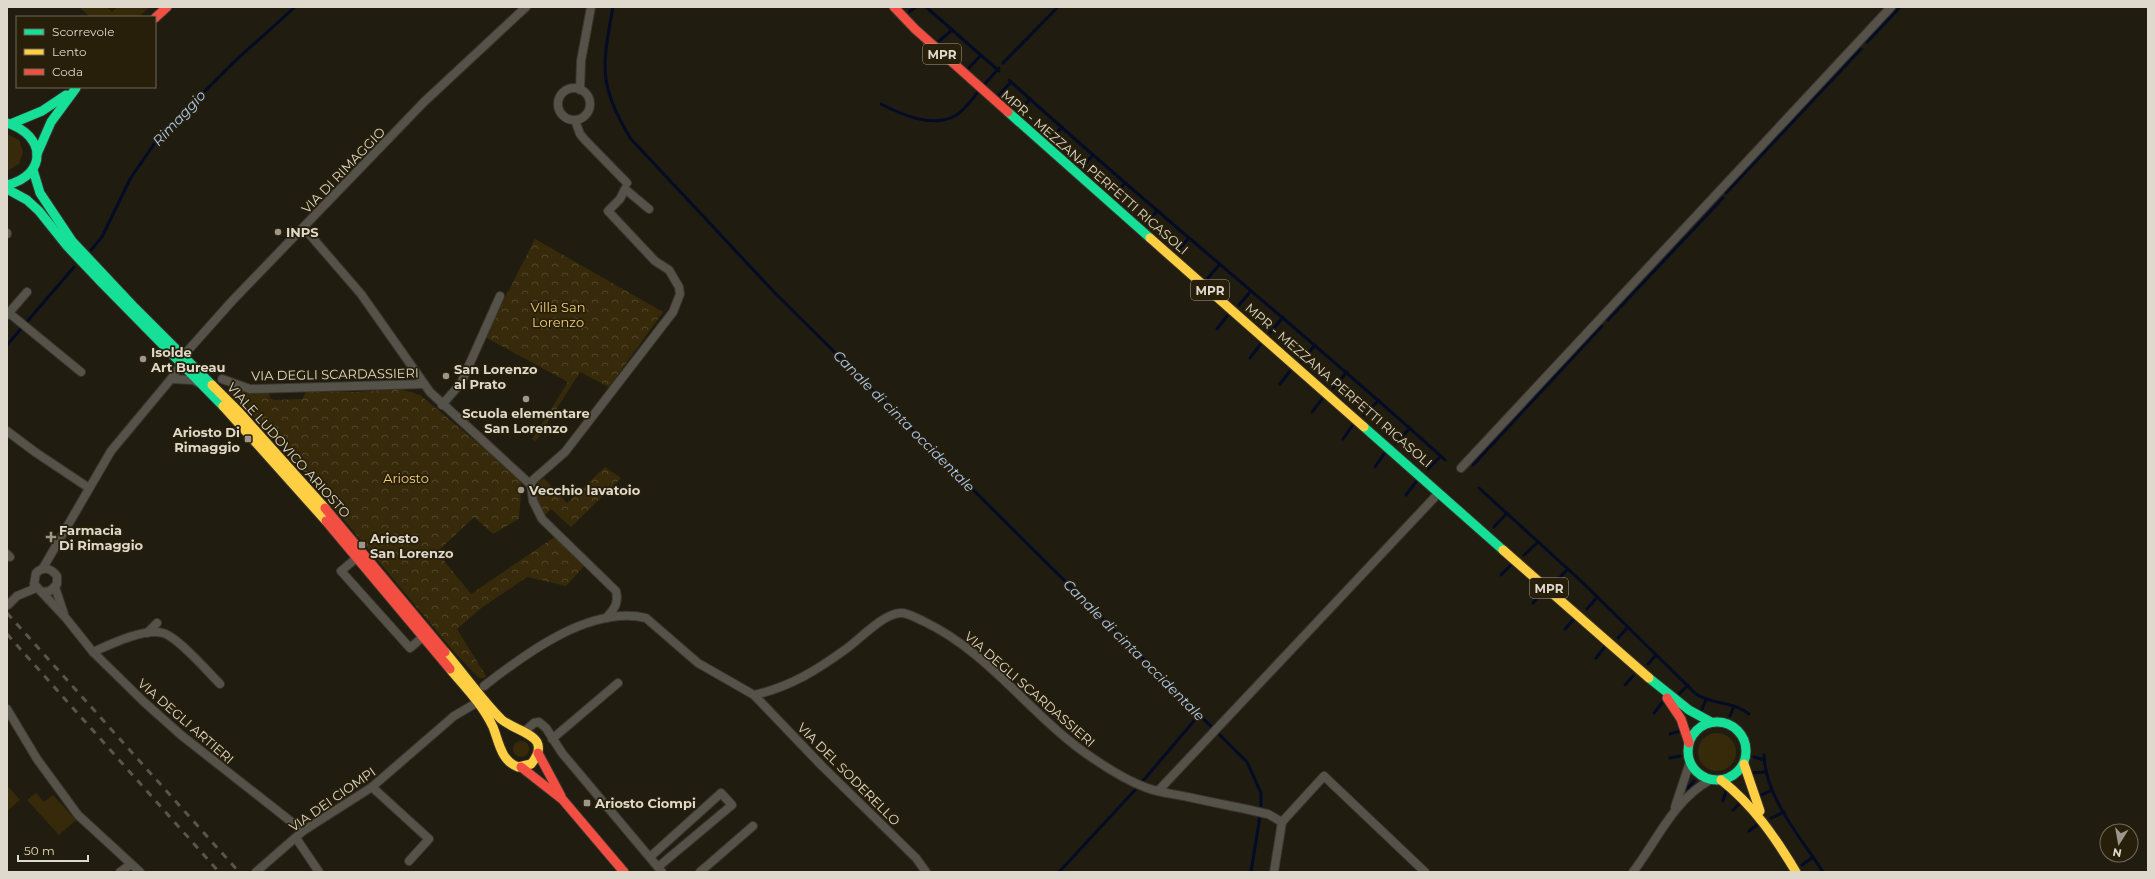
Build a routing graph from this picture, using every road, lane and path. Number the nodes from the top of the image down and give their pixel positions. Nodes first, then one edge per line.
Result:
1 (167, 7) edge
2 (526, 7) edge
3 (591, 7) edge
4 (894, 7) edge
5 (1891, 7) edge
6 (156, 17) edge
7 (75, 88) edge
8 (75, 88) edge
9 (580, 90) junction
10 (575, 120) junction
11 (10, 123) edge
12 (37, 155) junction
13 (33, 170) junction
14 (627, 183) dead end
15 (7, 185) edge
16 (7, 189) edge
17 (649, 209) dead end
18 (304, 228) junction
19 (70, 244) junction
20 (27, 292) dead end
21 (500, 296) dead end
22 (8, 314) edge
23 (182, 359) junction
24 (81, 372) dead end
25 (171, 379) junction
26 (222, 379) dead end
27 (424, 384) junction
28 (208, 390) junction
29 (442, 405) junction
30 (7, 431) edge
31 (1461, 468) dead end
32 (531, 485) junction
33 (89, 488) junction
34 (1434, 498) dead end
35 (356, 558) junction
36 (373, 566) junction
37 (47, 569) junction
38 (55, 587) junction
39 (39, 590) junction
40 (8, 605) edge
41 (65, 617) junction
42 (606, 618) junction
43 (158, 623) dead end
44 (147, 633) junction
45 (424, 636) junction
46 (93, 652) junction
47 (618, 683) dead end
48 (220, 684) dead end
49 (1660, 687) junction
50 (481, 688) junction
51 (754, 695) junction
52 (478, 702) junction
53 (7, 709) edge
54 (1711, 722) junction
55 (523, 732) junction
56 (552, 739) junction
57 (1689, 743) junction
58 (503, 750) junction
59 (538, 753) junction
60 (1690, 762) junction
61 (1744, 764) junction
62 (521, 767) junction
63 (1710, 780) junction
64 (1721, 780) junction
65 (372, 787) junction
66 (1158, 791) junction
67 (563, 800) junction
68 (1673, 811) junction
69 (1764, 820) junction
70 (1282, 822) junction
71 (753, 826) dead end
72 (303, 832) junction
73 (296, 838) junction
74 (650, 857) junction
75 (409, 862) dead end
76 (131, 864) junction
77 (660, 870) edge
78 (120, 872) edge
79 (140, 872) edge
80 (256, 872) edge
81 (320, 872) edge
82 (624, 872) edge
83 (700, 872) edge
84 (926, 872) edge
85 (1274, 872) edge
86 (1425, 872) edge
87 (1633, 872) edge
88 (1796, 872) edge

1 - 6 street
2 - 18 street, VIA DI RIMAGGIO
3 - 9 street
4 - 49 street, MPR - MEZZANA PERFETTI RICASOLI / MPR
5 - 31 street
7 - 11 street
8 - 12 street
9 - 10 street
9 - 10 street
10 - 14 street
11 - 12 street
12 - 13 street
13 - 15 street
13 - 19 street, VIALE LUDOVICO ARIOSTO
16 - 19 street, VIALE LUDOVICO ARIOSTO
17 - 32 street
18 - 23 street, VIA DI RIMAGGIO
18 - 27 street
19 - 23 street, VIALE LUDOVICO ARIOSTO
20 - 22 street
21 - 29 street
22 - 24 street
23 - 25 street, VIA DI RIMAGGIO
23 - 28 street, VIALE LUDOVICO ARIOSTO
23 - 36 street, VIALE LUDOVICO ARIOSTO
25 - 28 street
25 - 33 street, VIA DI RIMAGGIO
26 - 27 street, VIA DEGLI SCARDASSIERI
27 - 29 street, VIA DEGLI SCARDASSIERI
28 - 35 street, VIALE LUDOVICO ARIOSTO
29 - 32 street, VIA DEGLI SCARDASSIERI
30 - 33 street
32 - 42 street
33 - 37 street, VIA DI RIMAGGIO
34 - 66 street
35 - 36 street, VIALE LUDOVICO ARIOSTO
35 - 45 street, VIALE LUDOVICO ARIOSTO
35 - 45 street
36 - 50 street, VIALE LUDOVICO ARIOSTO
37 - 38 street, VIA DI RIMAGGIO
37 - 39 street, VIA DI RIMAGGIO
38 - 39 street
38 - 41 street, VIA DEGLI ARTIERI
39 - 40 street
39 - 41 street, VIA DEGLI ARTIERI
41 - 46 street, VIA DEGLI ARTIERI
42 - 50 street
42 - 51 street
43 - 44 street
44 - 46 street
44 - 48 street
45 - 52 street, VIALE LUDOVICO ARIOSTO
46 - 72 street, VIA DEGLI ARTIERI
47 - 56 street
49 - 54 street, MPR - MEZZANA PERFETTI RICASOLI / MPR
49 - 57 street, MPR - MEZZANA PERFETTI RICASOLI / MPR
50 - 55 street, VIALE LUDOVICO ARIOSTO
51 - 66 street, VIA DEGLI SCARDASSIERI
51 - 84 street, VIA DEL SODERELLO
52 - 58 street, VIALE LUDOVICO ARIOSTO
52 - 65 street, VIA DEI CIOMPI
53 - 76 street
54 - 57 street
54 - 61 street
55 - 56 street
55 - 58 street
55 - 59 street, VIALE LUDOVICO ARIOSTO
56 - 74 street
57 - 60 street
58 - 62 street, VIALE LUDOVICO ARIOSTO
59 - 62 street
59 - 67 street, VIALE LUDOVICO ARIOSTO
60 - 63 street
60 - 68 street
61 - 64 street
61 - 69 street
62 - 67 street, VIALE LUDOVICO ARIOSTO
63 - 64 street
63 - 68 street
64 - 69 street
65 - 72 street, VIA DEI CIOMPI
65 - 75 street
66 - 70 street, VIA DEGLI SCARDASSIERI
67 - 82 street, VIALE LUDOVICO ARIOSTO
68 - 87 street
69 - 88 street
70 - 85 street
70 - 86 street
71 - 83 street
72 - 73 street, VIA DEI CIOMPI
73 - 80 street, VIA DEI CIOMPI
73 - 81 street
74 - 77 street
74 - 77 street
76 - 78 street
76 - 79 street

